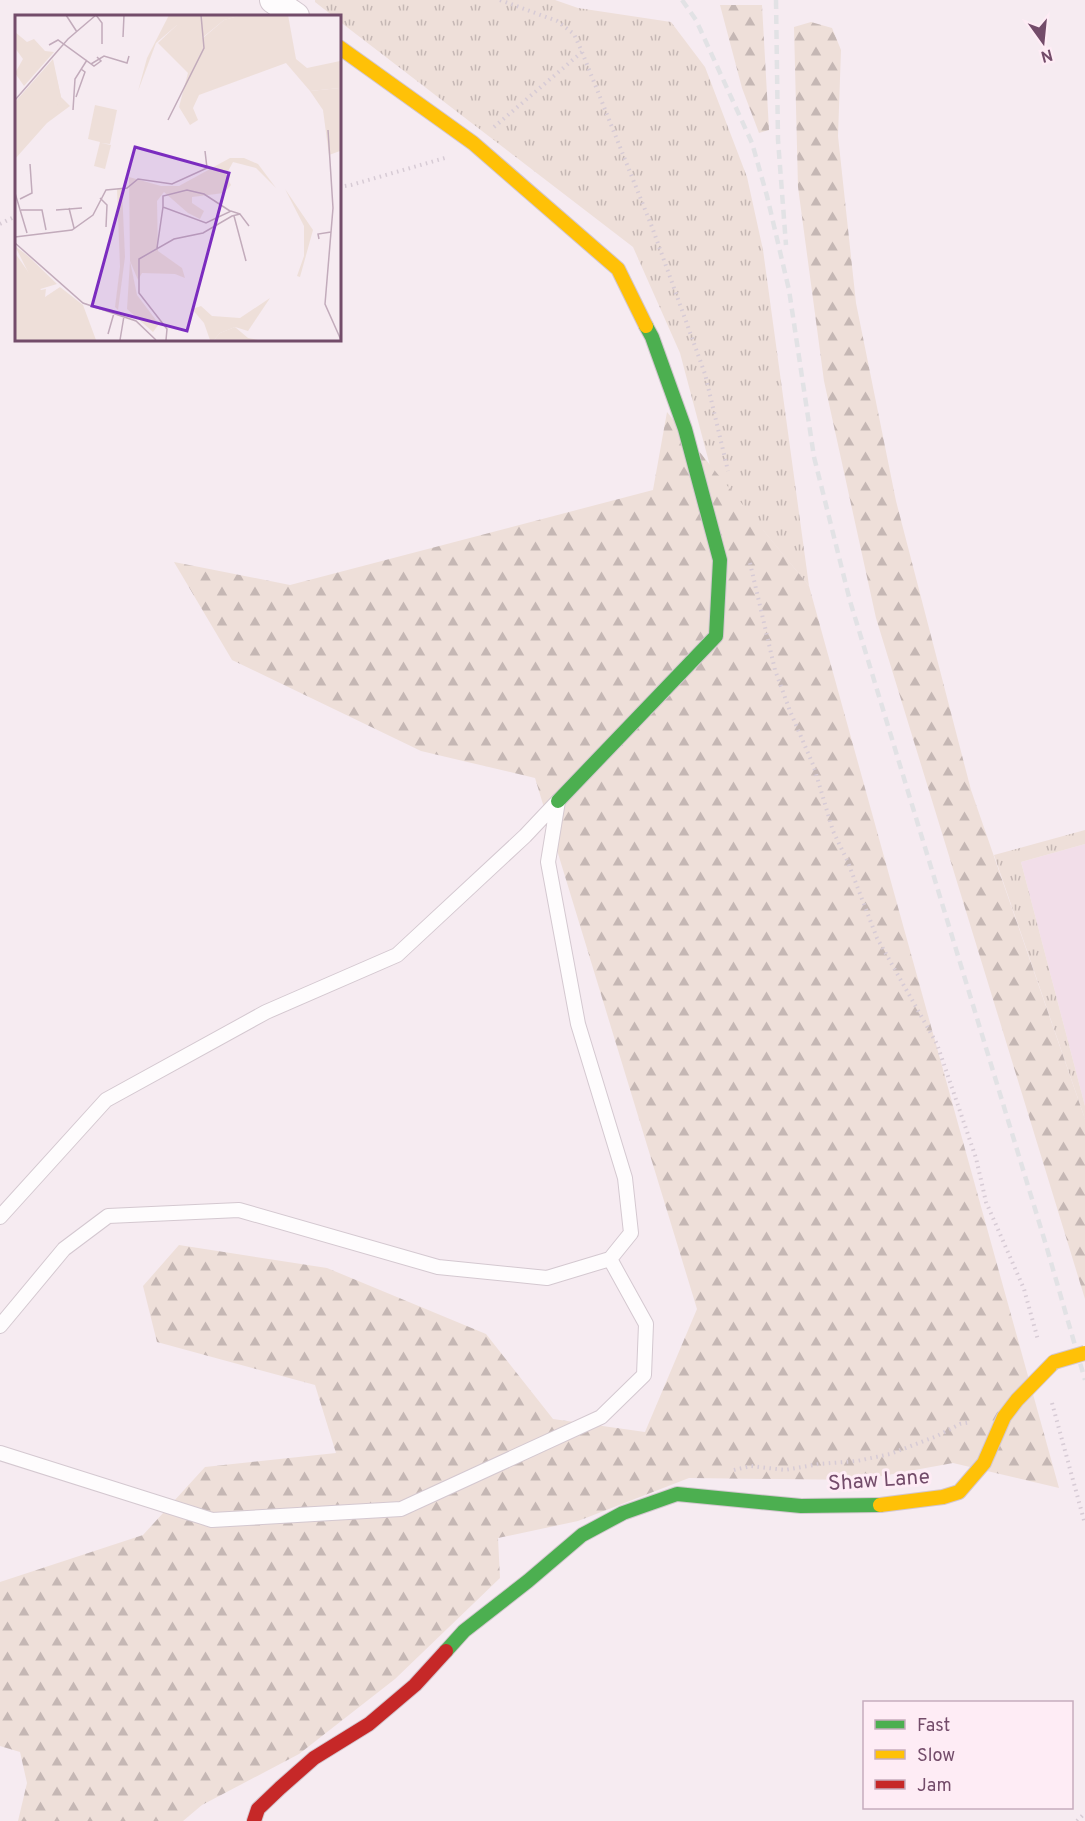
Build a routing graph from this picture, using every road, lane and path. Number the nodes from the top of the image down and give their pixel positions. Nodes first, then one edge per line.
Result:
1 (273, 0) edge
2 (500, 0) edge
3 (295, 15) edge
4 (340, 48) edge
5 (15, 216) edge
6 (0, 224) edge
7 (729, 477) dead end
8 (748, 555) dead end
9 (558, 801) junction
10 (0, 1217) edge
11 (610, 1259) junction
12 (0, 1326) edge
13 (1085, 1353) edge
14 (1049, 1367) junction
15 (998, 1431) junction
16 (0, 1454) edge
17 (719, 1497) junction
18 (1085, 1524) edge
19 (1085, 1813) edge
20 (254, 1821) edge
21 (1077, 1821) edge

1 - 3 street
2 - 7 path
4 - 9 street
5 - 6 path
8 - 14 path
9 - 10 lane
9 - 11 lane
11 - 12 lane
11 - 16 lane
13 - 14 street, Shaw Lane, bridge
14 - 15 street, Shaw Lane
14 - 18 path
15 - 17 path
15 - 17 street, Shaw Lane
17 - 20 street, Shaw Lane
19 - 21 path

